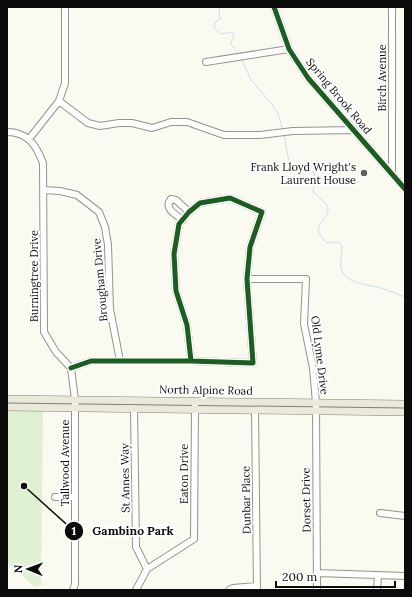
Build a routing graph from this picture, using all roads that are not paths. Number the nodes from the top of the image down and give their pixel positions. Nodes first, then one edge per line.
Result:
1 (66, 7) edge
2 (274, 7) edge
3 (392, 7) edge
4 (289, 49) junction
5 (206, 62) dead end
6 (59, 101) junction
7 (354, 130) junction
8 (7, 132) edge
9 (29, 139) junction
10 (392, 173) junction
11 (405, 189) edge
12 (44, 190) junction
13 (190, 212) junction
14 (181, 222) junction
15 (247, 279) junction
16 (120, 361) junction
17 (191, 361) junction
18 (71, 368) junction
19 (7, 399) edge
20 (316, 403) junction
21 (75, 404) junction
22 (405, 404) edge
23 (195, 405) junction
24 (7, 406) edge
25 (134, 408) junction
26 (255, 410) junction
27 (315, 410) junction
28 (405, 412) edge
29 (55, 497) dead end
30 (74, 497) junction
31 (380, 513) dead end
32 (405, 516) edge
33 (147, 569) junction
34 (316, 573) junction
35 (378, 576) junction
36 (405, 576) edge
37 (257, 588) edge
38 (73, 590) edge
39 (136, 590) edge
40 (229, 590) edge
41 (317, 590) edge
42 (377, 590) edge

1 - 6 street
2 - 4 street, Spring Brook Road
3 - 10 street, Birch Avenue
4 - 5 street
4 - 7 street, Spring Brook Road
6 - 7 street
6 - 9 street
7 - 10 street, Spring Brook Road
8 - 9 street
9 - 12 street, Burningtree Drive
10 - 11 street, Spring Brook Road
12 - 16 street, Brougham Drive
12 - 18 street, Burningtree Drive
13 - 14 street
13 - 14 street
13 - 15 street
14 - 17 street
15 - 17 street
15 - 20 street, Old Lyme Drive
16 - 17 street
16 - 18 street
18 - 21 street
19 - 21 main road, North Alpine Road
20 - 22 main road, North Alpine Road
20 - 23 main road, North Alpine Road
20 - 27 street, Old Lyme Drive
21 - 23 main road, North Alpine Road
21 - 24 main road, North Alpine Road
21 - 25 main road, North Alpine Road
21 - 30 street, Tallwood Avenue
23 - 25 main road, North Alpine Road
23 - 26 main road, North Alpine Road
23 - 33 street, Eaton Drive
25 - 33 street, St Annes Way
26 - 27 main road, North Alpine Road
26 - 37 street, Dunbar Place
27 - 28 main road, North Alpine Road
27 - 34 street, Dorset Drive
29 - 30 street
30 - 38 street, Tallwood Avenue
31 - 32 street
33 - 39 street, Eaton Drive
34 - 35 street
34 - 41 street, Dorset Drive
35 - 36 street
35 - 42 street
37 - 40 street

